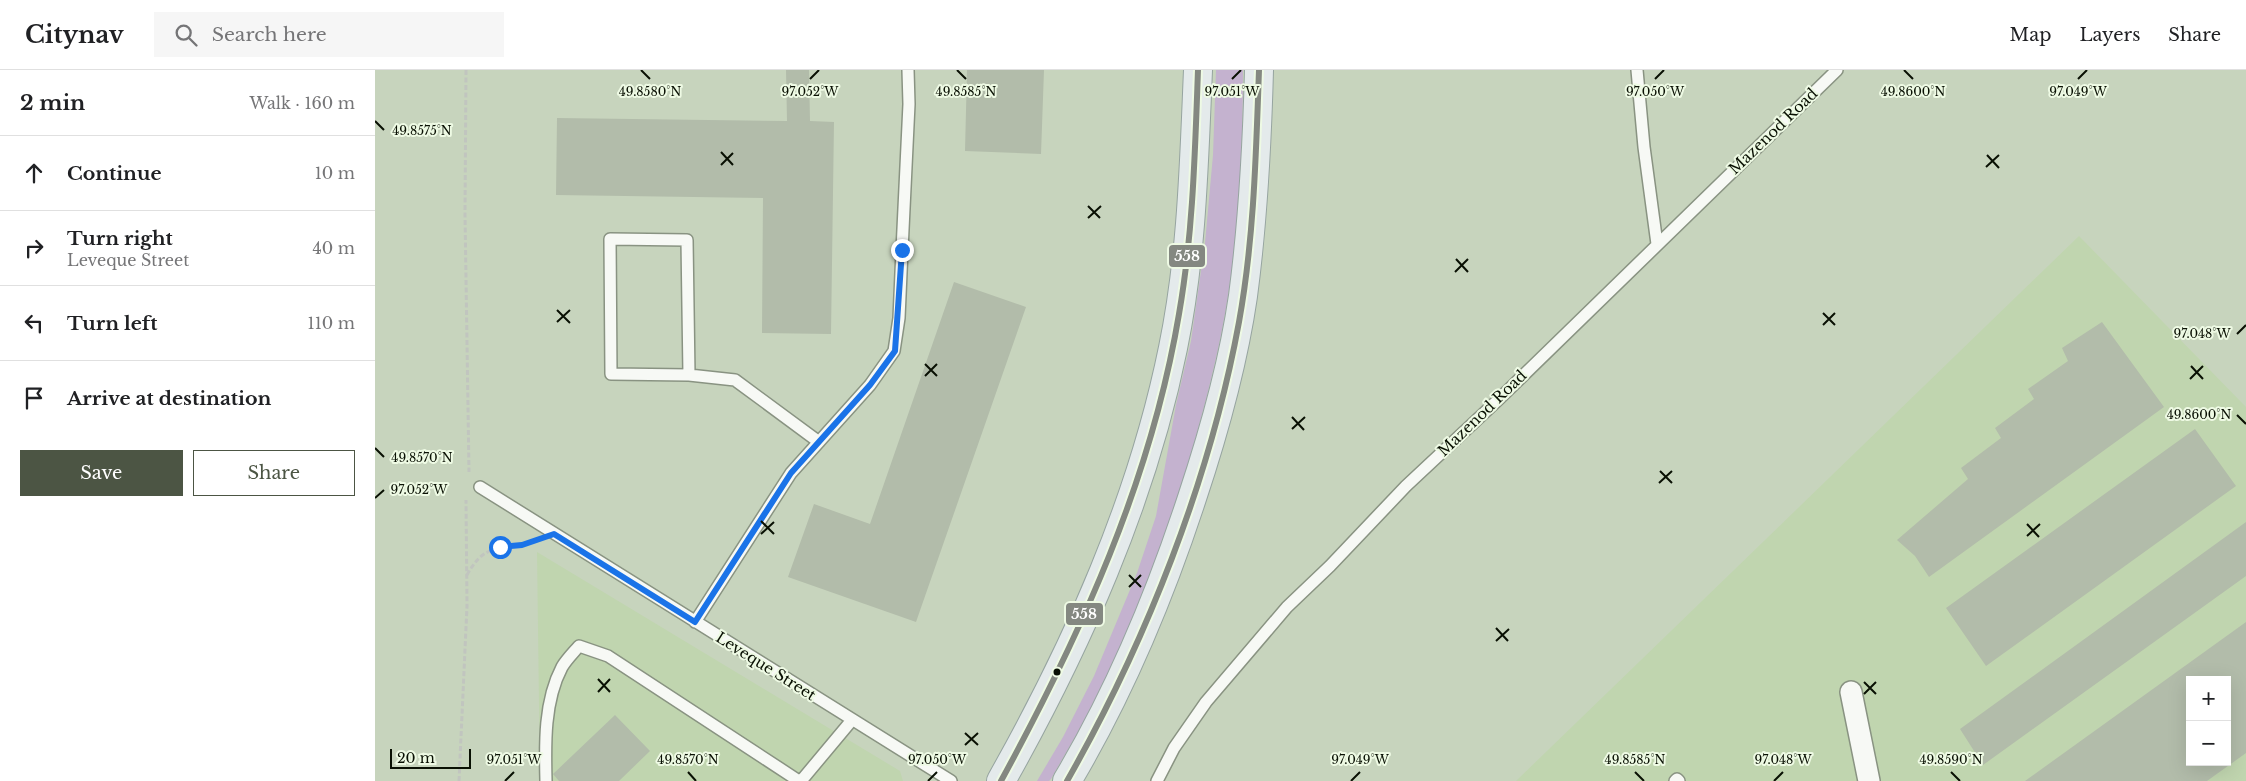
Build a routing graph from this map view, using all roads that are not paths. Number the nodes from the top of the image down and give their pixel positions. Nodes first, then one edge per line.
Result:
1 (908, 70) edge
2 (1198, 70) edge
3 (1259, 70) edge
4 (1637, 70) edge
5 (1837, 70) edge
6 (1657, 244) junction
7 (689, 375) junction
8 (819, 442) junction
9 (480, 487) dead end
10 (695, 622) junction
11 (1851, 692) dead end
12 (852, 720) junction
13 (546, 781) edge
14 (800, 781) edge
15 (951, 781) edge
16 (1001, 781) edge
17 (1067, 781) edge
18 (1157, 781) edge
19 (1869, 781) edge

1 - 8 lane
2 - 16 main road
3 - 17 main road
4 - 6 lane
5 - 6 lane, Mazenod Road
6 - 18 lane, Mazenod Road
7 - 7 lane
7 - 8 lane
8 - 10 lane
9 - 10 lane, Leveque Street
10 - 12 lane, Leveque Street
11 - 19 street
12 - 14 lane
12 - 15 lane, Leveque Street
13 - 14 lane

